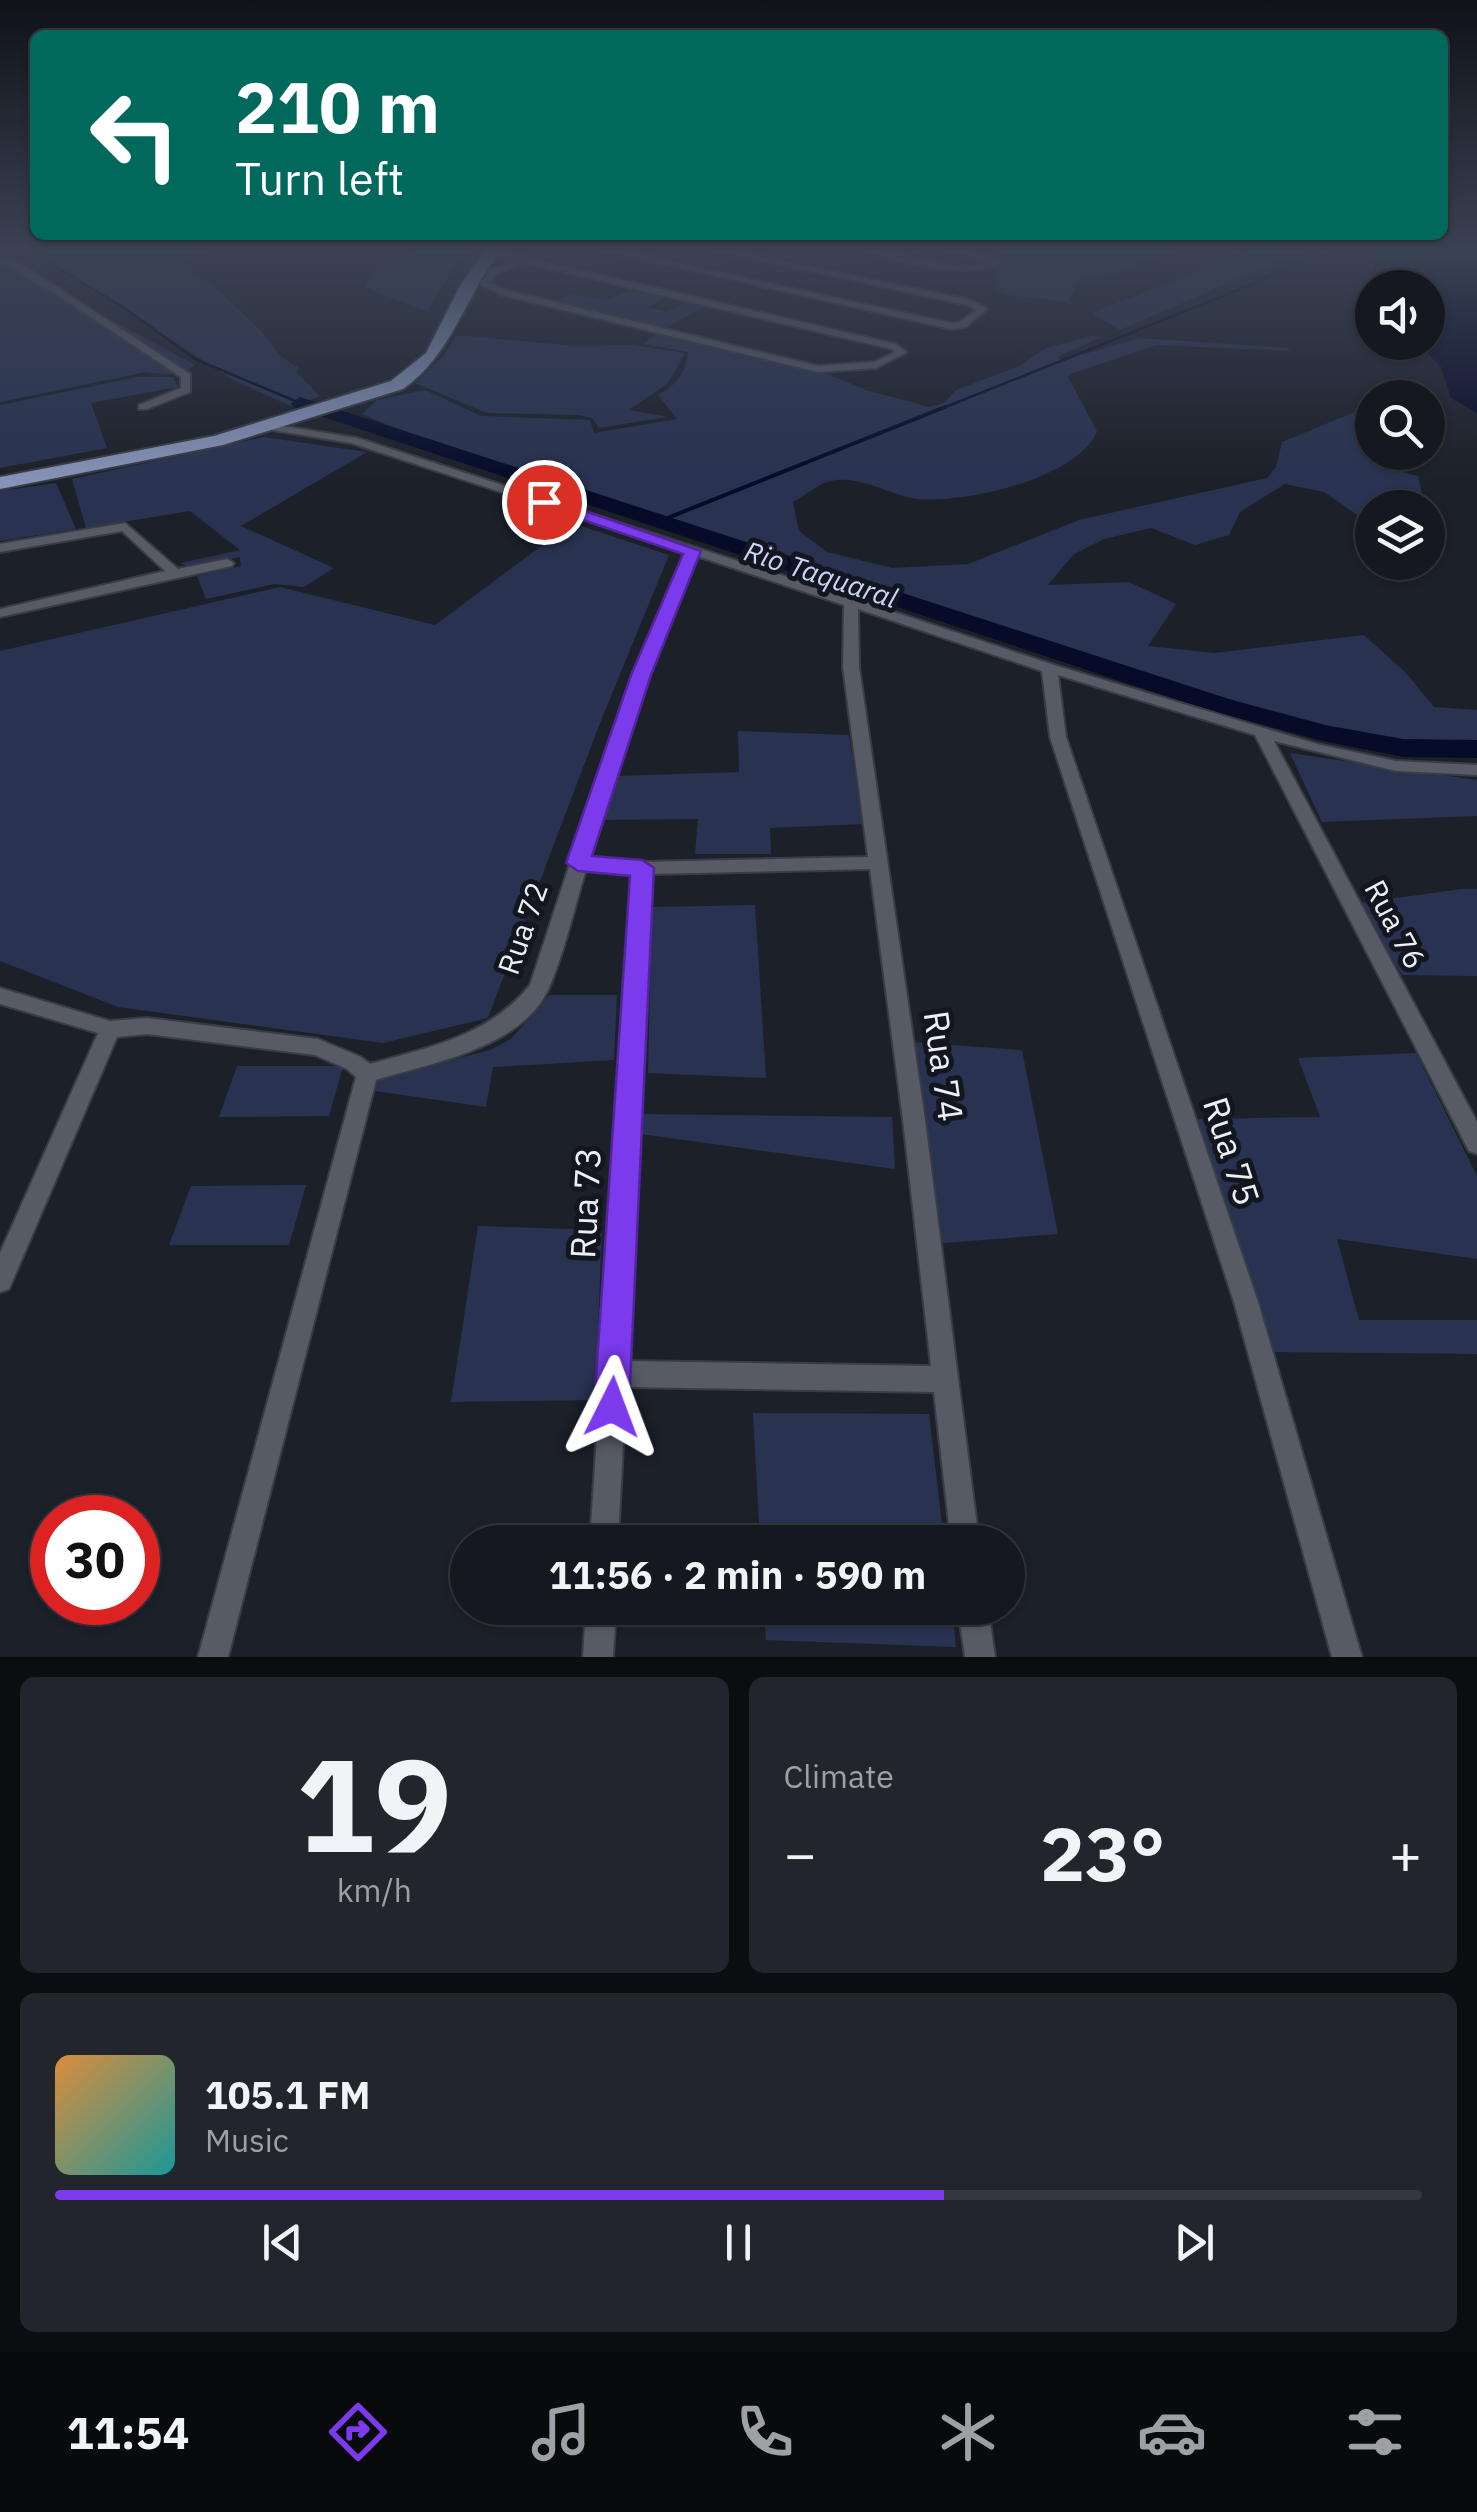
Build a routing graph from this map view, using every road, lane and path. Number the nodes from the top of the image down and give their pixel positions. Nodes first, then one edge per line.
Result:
1 (110, 326) edge
2 (446, 326) edge
3 (640, 326) edge
4 (810, 326) edge
5 (143, 406) dead end
6 (293, 416) junction
7 (270, 427) junction
8 (0, 480) edge
9 (0, 548) edge
10 (692, 551) junction
11 (227, 562) dead end
12 (171, 574) junction
13 (851, 600) junction
14 (0, 614) edge
15 (1049, 668) junction
16 (1262, 732) junction
17 (1477, 770) edge
18 (578, 863) junction
19 (878, 863) junction
20 (642, 868) junction
21 (0, 996) edge
22 (110, 1029) junction
23 (367, 1074) junction
24 (1477, 1144) edge
25 (0, 1281) edge
26 (613, 1374) junction
27 (944, 1379) junction
28 (605, 1525) edge
29 (963, 1525) edge
30 (600, 1625) edge
31 (976, 1625) edge
32 (213, 1657) edge
33 (598, 1657) edge
34 (980, 1657) edge
35 (1347, 1657) edge

1 - 5 street
2 - 6 main road
3 - 4 street
6 - 7 main road
6 - 8 main road
7 - 8 main road
7 - 10 street
9 - 12 street
10 - 13 street
10 - 18 street, Rua 72
11 - 12 street
12 - 14 street
13 - 15 street
13 - 19 street, Rua 74
15 - 16 street
15 - 35 street, Rua 75
16 - 17 street
16 - 24 street, Rua 76
18 - 20 street
18 - 23 street, Rua 72
19 - 20 street
19 - 27 street, Rua 74
20 - 26 street, Rua 73
21 - 22 street
22 - 23 street
22 - 25 street
23 - 32 street
26 - 27 street
26 - 28 street, Rua 73
27 - 29 street, Rua 74
30 - 33 street
31 - 34 street

